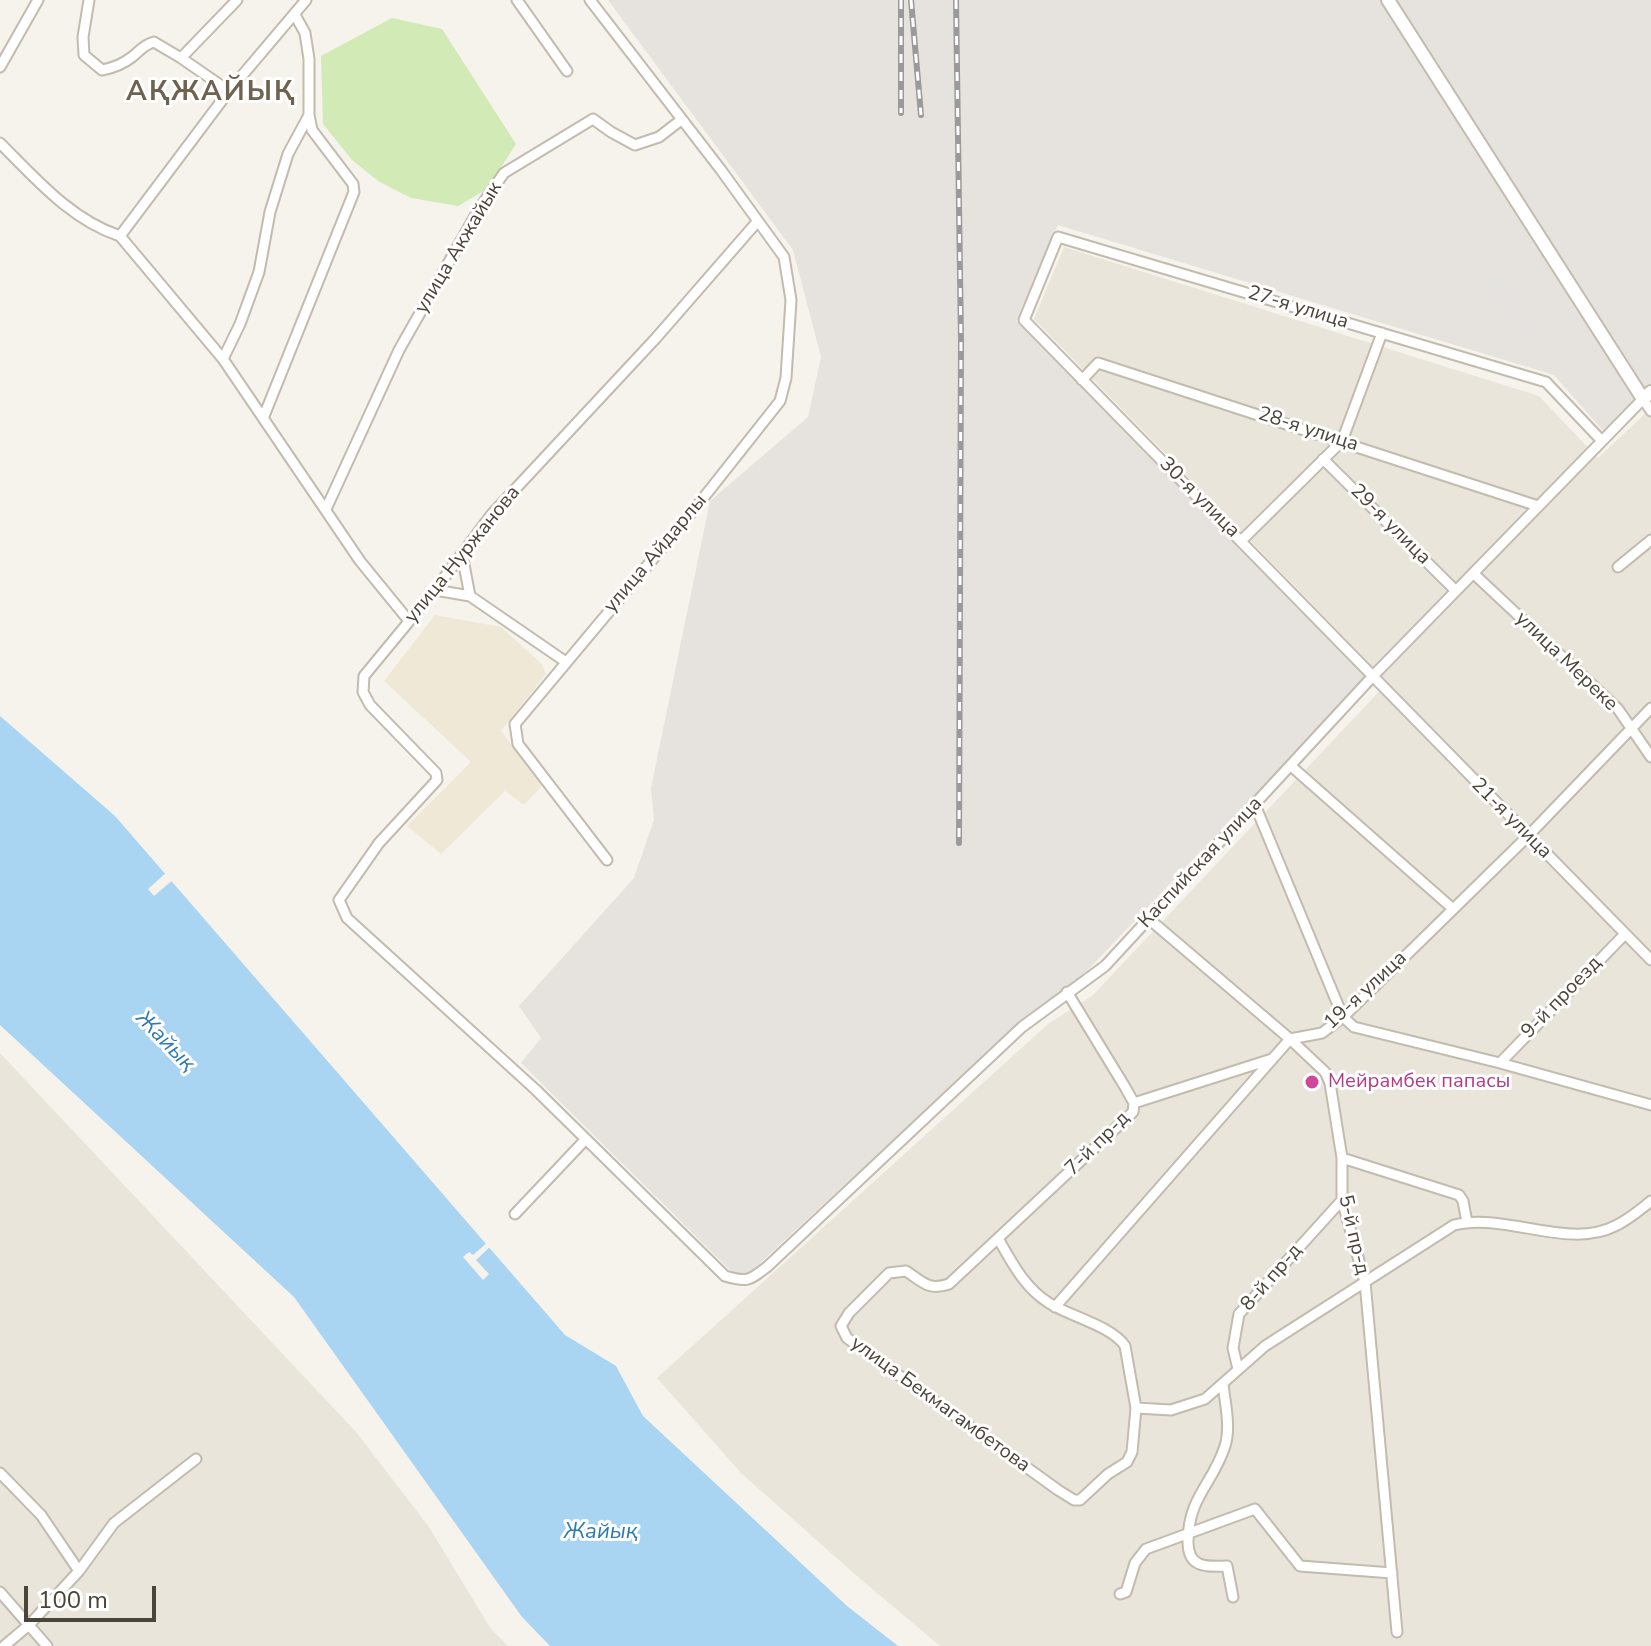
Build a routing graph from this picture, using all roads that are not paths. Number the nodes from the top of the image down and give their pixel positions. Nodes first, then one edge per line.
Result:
1 (38, 0) edge
2 (89, 0) edge
3 (237, 0) edge
4 (306, 0) edge
5 (517, 0) edge
6 (590, 0) edge
7 (1388, 0) edge
8 (295, 15) junction
9 (181, 58) junction
10 (0, 67) edge
11 (567, 71) dead end
12 (229, 91) junction
13 (309, 115) junction
14 (681, 120) junction
15 (0, 143) edge
16 (757, 222) junction
17 (120, 236) junction
18 (1024, 320) joint
19 (1382, 333) junction
20 (223, 359) junction
21 (1082, 380) junction
22 (1647, 395) edge
23 (1651, 411) edge
24 (264, 416) junction
25 (1342, 441) junction
26 (1602, 441) junction
27 (1323, 459) junction
28 (1538, 506) junction
29 (326, 509) junction
30 (1651, 540) edge
31 (1241, 541) junction
32 (462, 554) junction
33 (1618, 567) dead end
34 (1473, 573) junction
35 (435, 590) junction
36 (1456, 591) junction
37 (470, 596) junction
38 (409, 621) junction
39 (566, 662) junction
40 (1373, 676) junction
41 (1651, 708) edge
42 (1631, 728) junction
43 (1651, 757) edge
44 (1291, 766) junction
45 (1255, 805) junction
46 (1528, 836) junction
47 (607, 860) dead end
48 (1452, 908) junction
49 (1149, 919) junction
50 (1625, 934) junction
51 (1651, 960) edge
52 (1067, 992) junction
53 (1343, 1017) junction
54 (1290, 1039) junction
55 (1275, 1058) junction
56 (1500, 1063) junction
57 (1134, 1103) junction
58 (1651, 1105) edge
59 (586, 1139) junction
60 (1342, 1158) junction
61 (1342, 1200) junction
62 (1651, 1201) edge
63 (515, 1214) dead end
64 (1467, 1222) junction
65 (999, 1240) junction
66 (1365, 1282) junction
67 (1055, 1307) junction
68 (1238, 1369) junction
69 (1223, 1384) junction
70 (1136, 1408) junction
71 (196, 1459) dead end
72 (0, 1473) edge
73 (1188, 1535) junction
74 (79, 1571) junction
75 (1392, 1573) junction
76 (0, 1592) edge
77 (1120, 1594) dead end
78 (1233, 1597) dead end
79 (29, 1625) junction
80 (1397, 1632) dead end
81 (4, 1646) edge
82 (47, 1646) edge

1 - 10 street
2 - 9 street
3 - 9 street
4 - 8 street
5 - 11 street
6 - 14 street, улица Айдарлы
7 - 22 street
8 - 12 street
8 - 13 street
9 - 12 street
12 - 17 street
13 - 20 street
13 - 24 street
14 - 16 street, улица Айдарлы
14 - 29 street, улица Акжайык
15 - 17 street
16 - 32 street, улица Нуржанова
16 - 39 street, улица Айдарлы
17 - 20 street
18 - 19 street, 27-я улица
18 - 21 street, 30-я улица
19 - 25 street
19 - 26 street, 27-я улица
20 - 24 street
21 - 25 street, 28-я улица
21 - 31 street, 30-я улица
22 - 23 street
22 - 26 street, Каспийская улица
24 - 29 street
25 - 27 street
25 - 28 street, 28-я улица
26 - 28 street, Каспийская улица
27 - 31 street
27 - 36 street, 29-я улица
28 - 34 street, Каспийская улица
29 - 38 street
30 - 33 street
31 - 40 street, 30-я улица
32 - 35 street, улица Нуржанова
32 - 37 street
34 - 36 street, Каспийская улица
34 - 42 street, улица Мереке
35 - 37 street
35 - 38 street, улица Нуржанова
36 - 40 street, Каспийская улица
37 - 39 street
38 - 59 street, улица Нуржанова
39 - 47 street, улица Айдарлы
40 - 44 street, Каспийская улица
40 - 46 street, 21-я улица
41 - 42 street, 19-я улица
42 - 43 street, улица Мереке
42 - 46 street, 19-я улица
44 - 45 street, Каспийская улица
44 - 48 street
45 - 49 street, Каспийская улица
45 - 53 street
46 - 48 street, 19-я улица
46 - 50 street, 21-я улица
48 - 53 street, 19-я улица
49 - 52 street, Каспийская улица
49 - 54 street, 5-й пр-д
50 - 51 street, 21-я улица
50 - 56 street, 9-й проезд
52 - 57 street, 7-й пр-д
52 - 59 street, Каспийская улица
53 - 54 street, 19-я улица
53 - 56 street
54 - 55 street
54 - 60 street, 5-й пр-д
55 - 57 street
55 - 67 street
56 - 58 street
57 - 65 street, 7-й пр-д
59 - 63 street
60 - 61 street, 5-й пр-д
60 - 64 street
61 - 66 street, 5-й пр-д
61 - 68 street, 8-й пр-д
62 - 64 street
64 - 66 street
65 - 67 street
65 - 70 street, улица Бекмагамбетова
66 - 68 street
66 - 75 street, 5-й пр-д
67 - 70 street
68 - 69 street
69 - 70 street
69 - 73 street
71 - 74 street
72 - 74 street
73 - 75 street
73 - 77 street
73 - 78 street
74 - 79 street
75 - 80 street, 5-й пр-д
76 - 79 street
79 - 81 street
79 - 82 street

